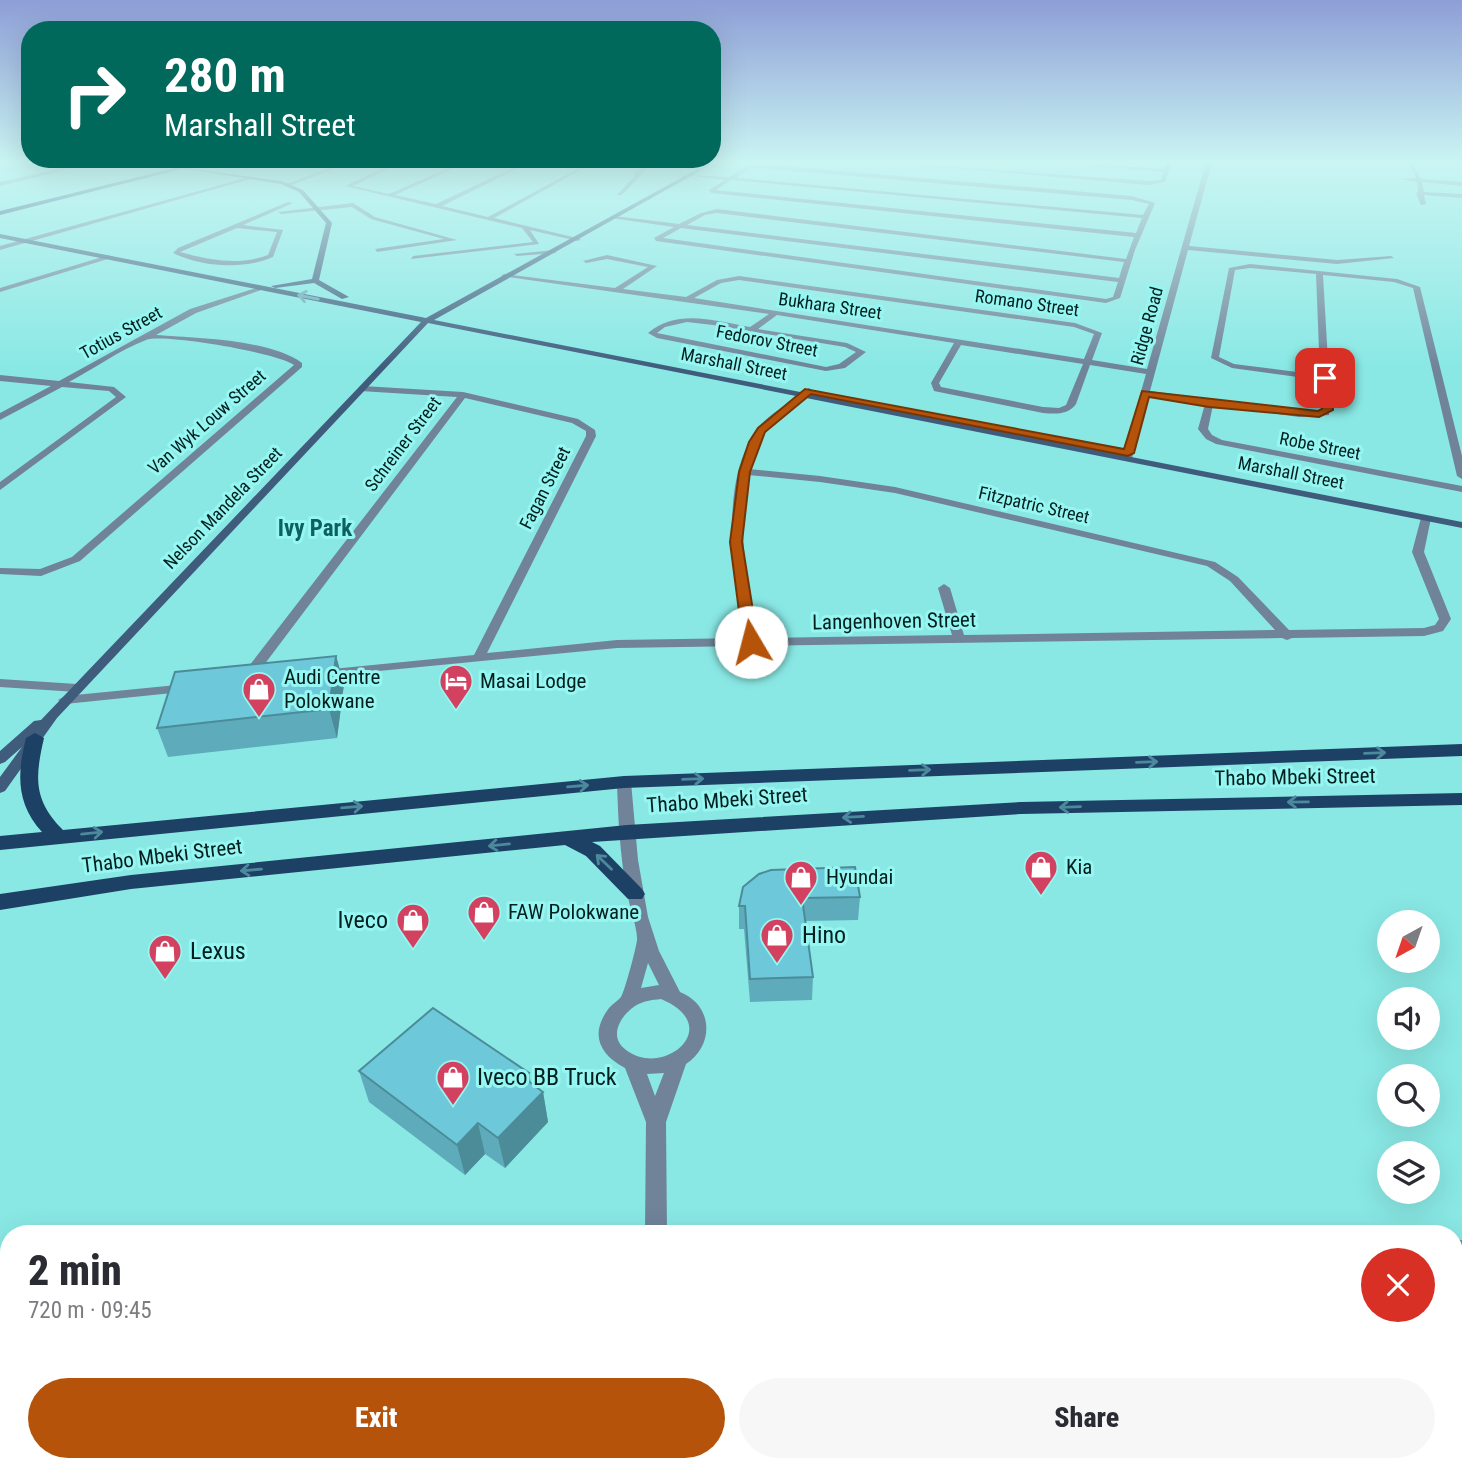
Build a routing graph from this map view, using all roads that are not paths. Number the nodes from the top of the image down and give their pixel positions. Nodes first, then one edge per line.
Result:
1 (63, 231) edge
2 (225, 231) edge
3 (278, 231) edge
4 (329, 231) edge
5 (420, 231) edge
6 (527, 231) edge
7 (537, 231) edge
8 (592, 231) edge
9 (671, 231) edge
10 (726, 231) edge
11 (880, 231) edge
12 (1095, 231) edge
13 (1139, 231) edge
14 (1190, 231) edge
15 (1137, 235) junction
16 (0, 236) edge
17 (578, 239) junction
18 (26, 241) junction
19 (0, 248) edge
20 (1185, 248) junction
21 (377, 250) dead end
22 (551, 254) junction
23 (109, 257) junction
24 (413, 258) dead end
25 (1391, 258) dead end
26 (586, 261) dead end
27 (1130, 261) junction
28 (434, 263) dead end
29 (1320, 273) junction
30 (504, 276) junction
31 (515, 277) junction
32 (1121, 280) junction
33 (315, 281) junction
34 (262, 288) junction
35 (0, 290) edge
36 (476, 290) junction
37 (617, 290) junction
38 (487, 292) junction
39 (687, 299) junction
40 (774, 314) junction
41 (432, 321) junction
42 (751, 330) junction
43 (144, 336) junction
44 (959, 342) junction
45 (1088, 362) junction
46 (1150, 372) junction
47 (0, 378) edge
48 (1325, 378) junction
49 (61, 384) junction
50 (363, 389) junction
51 (806, 393) junction
52 (1145, 393) junction
53 (463, 395) junction
54 (1209, 404) junction
55 (0, 417) edge
56 (1128, 456) junction
57 (745, 472) junction
58 (1462, 477) edge
59 (0, 487) edge
60 (1462, 489) edge
61 (1426, 518) junction
62 (1462, 520) edge
63 (1462, 525) edge
64 (0, 572) edge
65 (944, 588) dead end
66 (1287, 636) junction
67 (959, 639) junction
68 (751, 642) junction
69 (479, 657) junction
70 (314, 675) edge
71 (245, 682) edge
72 (0, 684) edge
73 (198, 687) edge
74 (77, 688) junction
75 (65, 700) junction
76 (52, 715) junction
77 (35, 738) junction
78 (1462, 750) edge
79 (0, 759) edge
80 (624, 782) junction
81 (0, 788) edge
82 (1462, 799) edge
83 (627, 832) junction
84 (58, 837) junction
85 (567, 838) junction
86 (0, 843) edge
87 (635, 894) junction
88 (45, 895) junction
89 (0, 902) edge
90 (0, 910) edge
91 (646, 938) junction
92 (673, 995) junction
93 (629, 999) junction
94 (678, 1060) junction
95 (633, 1064) junction
96 (656, 1122) junction
97 (656, 1225) edge

1 - 18 street
2 - 3 street
4 - 33 street
5 - 21 street
6 - 24 street
7 - 17 street
8 - 17 street, Nelson Mandela Street
9 - 32 street
10 - 32 street
11 - 27 street
12 - 15 street
13 - 15 street
14 - 20 street, Ridge Road
15 - 27 street
16 - 18 street, Marshall Street
17 - 22 street, Nelson Mandela Street
18 - 19 street
18 - 23 street, Marshall Street
20 - 25 street
20 - 46 street, Ridge Road
22 - 28 street
22 - 30 street, Nelson Mandela Street
22 - 31 street, Nelson Mandela Street
23 - 34 street, Marshall Street
23 - 35 street
26 - 37 street
27 - 32 street
29 - 48 street
29 - 48 street
29 - 58 street
30 - 31 street, Bukhara Street
30 - 36 street, Nelson Mandela Street
31 - 37 street, Bukhara Street
31 - 38 street, Nelson Mandela Street
33 - 34 street
33 - 41 street
41 -> 34 street, Marshall Street
34 - 43 street, Totius Street
36 - 38 street
36 - 41 street, Nelson Mandela Street
37 - 39 street, Bukhara Street
38 - 41 street, Nelson Mandela Street
39 - 40 street, Bukhara Street
39 - 45 street, Romano Street
40 - 42 street, Fedorov Street
40 - 44 street, Bukhara Street
41 - 50 street, Nelson Mandela Street
41 - 51 street, Marshall Street
42 - 42 street, Fedorov Street
43 - 49 street, Totius Street
43 - 64 street, Van Wyk Louw Street
44 - 45 street, Bukhara Street
44 - 45 street, Romano Street
45 - 46 street, Bukhara Street
46 - 52 street, Ridge Road
47 - 49 street
48 - 54 street
49 - 55 street, Totius Street
49 - 59 street
50 - 53 street, Fagan Street
50 - 74 street, Nelson Mandela Street
51 - 56 street, Marshall Street
51 - 57 street
52 - 54 street
52 - 56 street, Ridge Road
53 - 69 street, Fagan Street
53 - 71 street, Schreiner Street
54 - 60 street, Robe Street
56 - 61 street, Marshall Street
56 - 62 street, Marshall Street
57 - 66 street, Fitzpatric Street
57 - 68 street
61 - 63 street, Marshall Street
61 - 66 street, Langenhoven Street
65 - 67 street
66 - 67 street, Langenhoven Street
67 - 68 street, Langenhoven Street
68 - 69 street, Langenhoven Street
69 - 70 street, Langenhoven Street
72 - 74 street
73 - 75 street
74 - 75 street, Nelson Mandela Street
75 - 76 street, Nelson Mandela Street
76 - 77 street, Nelson Mandela Street
76 - 79 street, Nelson Mandela Street
77 - 81 street, Nelson Mandela Street
77 - 84 main road
80 -> 78 main road, Thabo Mbeki Street
80 - 83 street
84 -> 80 main road, Thabo Mbeki Street
82 -> 83 main road, Thabo Mbeki Street
83 - 85 main road, Thabo Mbeki Street
83 - 87 street
84 - 86 main road, Thabo Mbeki Street
87 -> 85 main road
85 -> 88 main road, Thabo Mbeki Street
87 - 91 street
88 - 89 main road, Thabo Mbeki Street
88 - 90 main road
91 - 92 street
91 - 93 street
92 - 93 street
92 - 94 street
93 - 95 street
94 - 95 street
94 - 96 street
95 - 96 street
96 - 97 street

